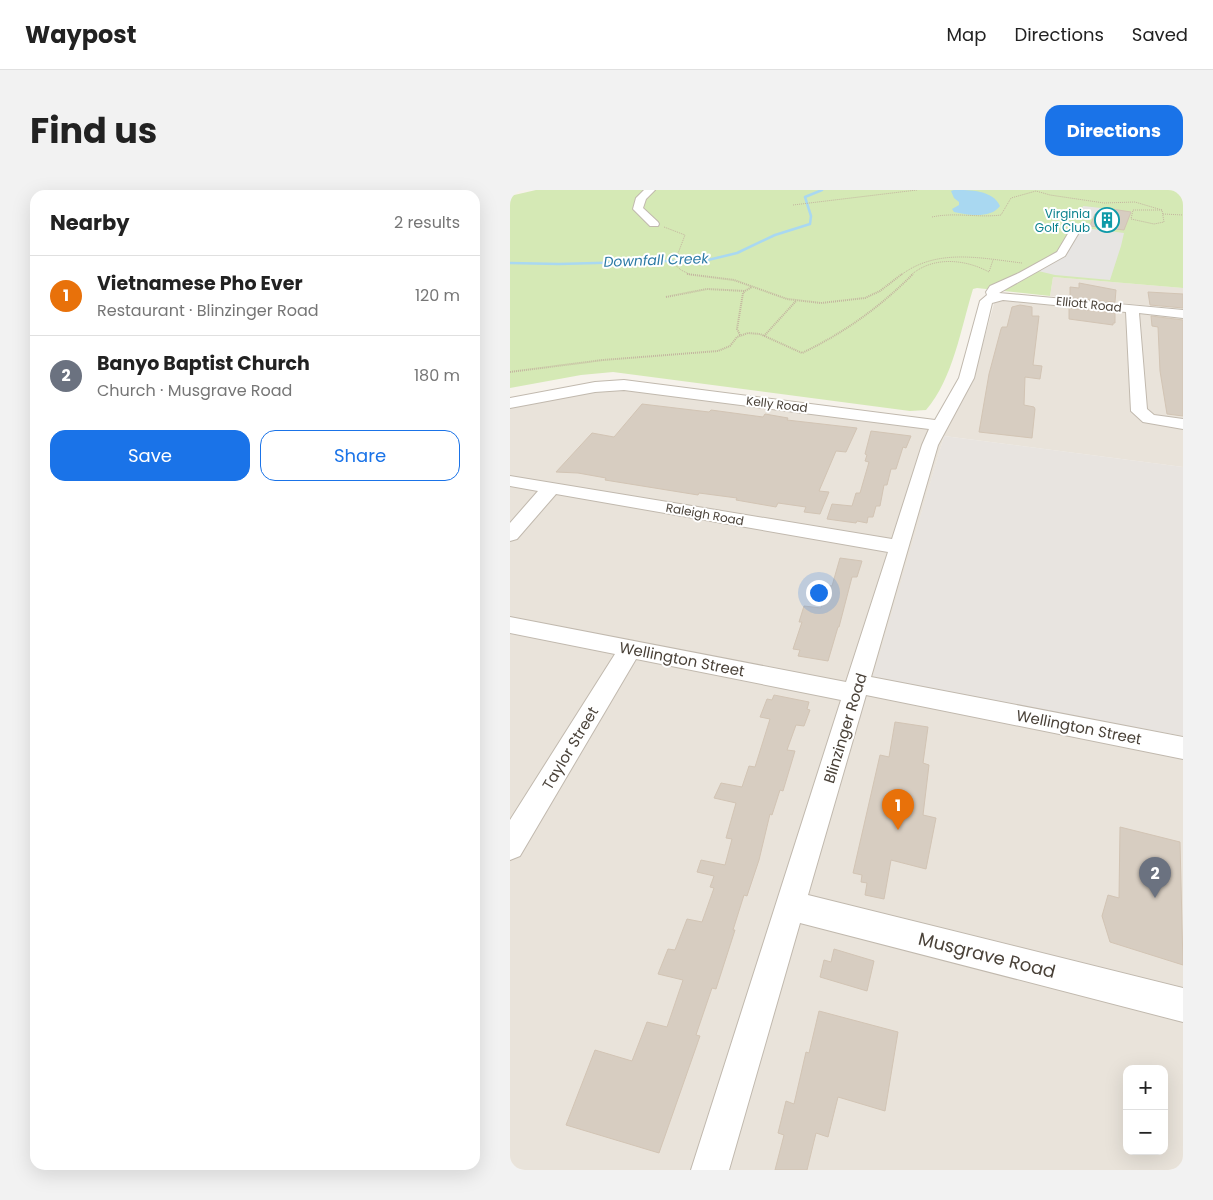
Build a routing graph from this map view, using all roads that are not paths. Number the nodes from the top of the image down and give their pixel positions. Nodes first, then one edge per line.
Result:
1 (650, 190) edge
2 (654, 224) road end
3 (1076, 229) dead end
4 (994, 296) junction
5 (1132, 309) junction
6 (1183, 314) edge
7 (510, 402) edge
8 (1183, 424) edge
9 (938, 425) junction
10 (510, 481) edge
11 (552, 487) junction
12 (510, 535) edge
13 (899, 547) junction
14 (510, 625) edge
15 (630, 649) junction
16 (856, 688) junction
17 (1183, 748) edge
18 (510, 846) edge
19 (792, 906) junction
20 (1183, 1005) edge
21 (710, 1170) edge

1 - 2 street
3 - 4 street, Blinzinger Road
4 - 5 street, Elliott Road
4 - 9 street, Blinzinger Road
5 - 6 street, Elliott Road
5 - 8 street
7 - 9 street, Kelly Road
9 - 13 street, Blinzinger Road
10 - 11 street, Raleigh Road
11 - 12 street
11 - 13 street, Raleigh Road
13 - 16 street, Blinzinger Road
14 - 15 street, Wellington Street
15 - 16 street, Wellington Street
15 - 18 street, Taylor Street
16 - 17 street, Wellington Street
16 - 19 street, Blinzinger Road
19 - 20 street, Musgrave Road
19 - 21 street, Blinzinger Road

